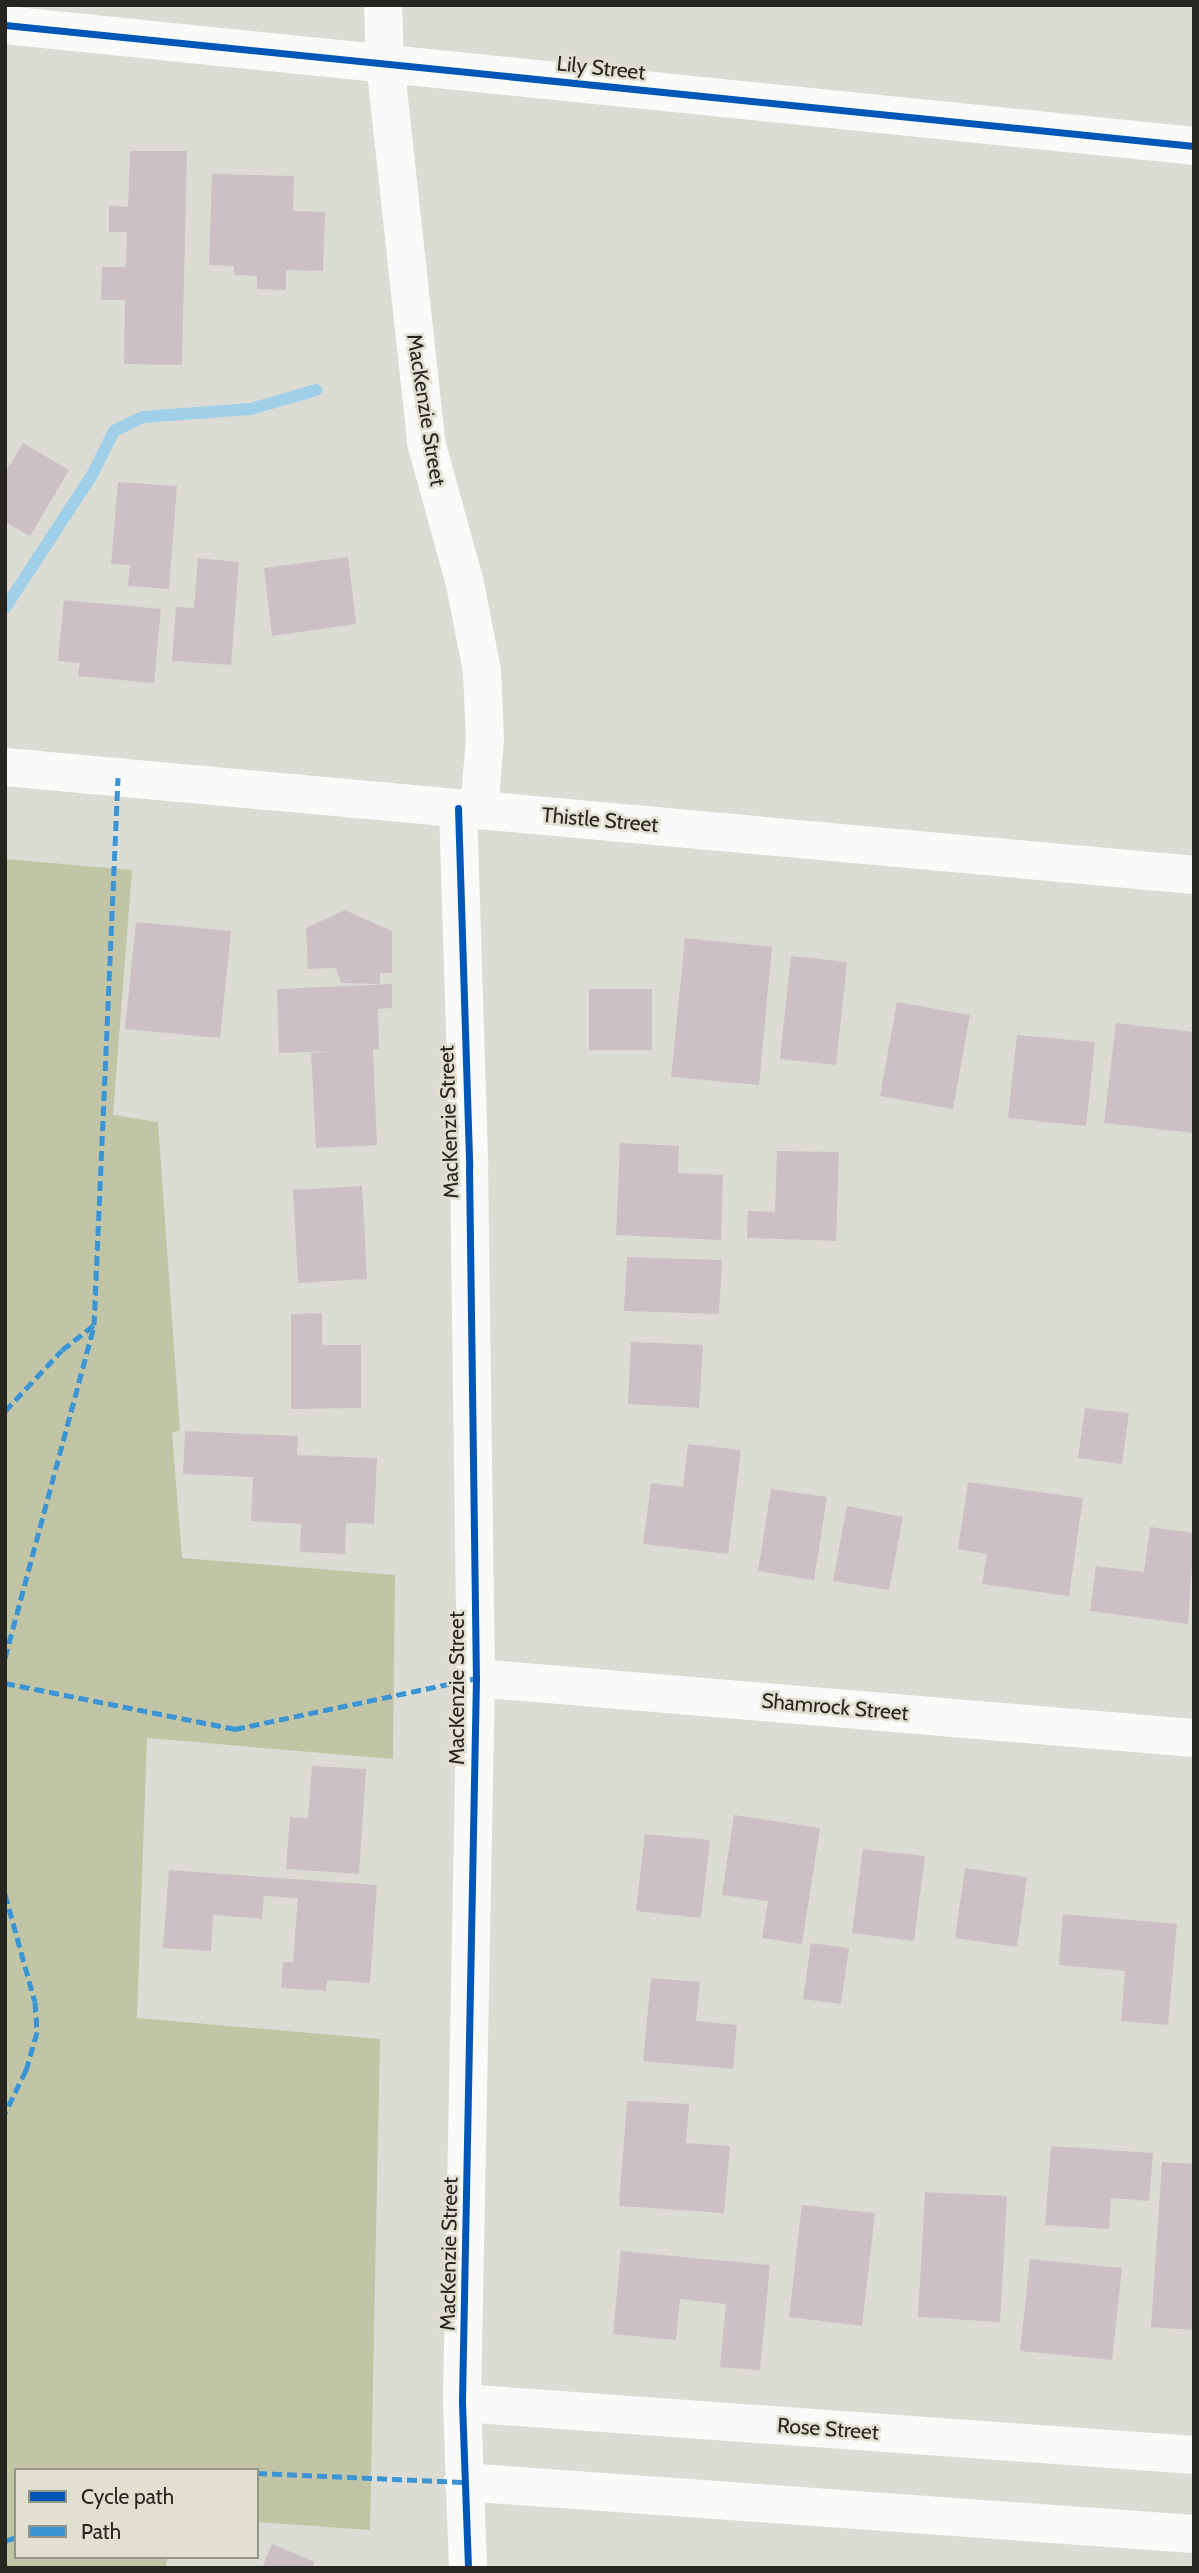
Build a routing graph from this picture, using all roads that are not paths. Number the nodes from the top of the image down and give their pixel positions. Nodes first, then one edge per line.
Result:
1 (383, 5) edge
2 (5, 25) edge
3 (385, 62) junction
4 (1194, 146) edge
5 (5, 767) edge
6 (468, 809) junction
7 (1194, 876) edge
8 (476, 1678) junction
9 (1194, 1738) edge
10 (462, 2403) junction
11 (1194, 2455) edge
12 (463, 2482) junction
13 (1194, 2534) edge
14 (468, 2568) edge

1 - 3 street, MacKenzie Street
2 - 3 street, Lily Street
3 - 4 street, Lily Street
3 - 6 street, MacKenzie Street
5 - 6 street, Thistle Street
6 - 7 street, Thistle Street
6 - 8 street, MacKenzie Street
8 - 9 street, Shamrock Street
8 - 10 street, MacKenzie Street
10 - 11 street, Rose Street
10 - 12 street, MacKenzie Street
12 - 13 street
12 - 14 street, MacKenzie Street

